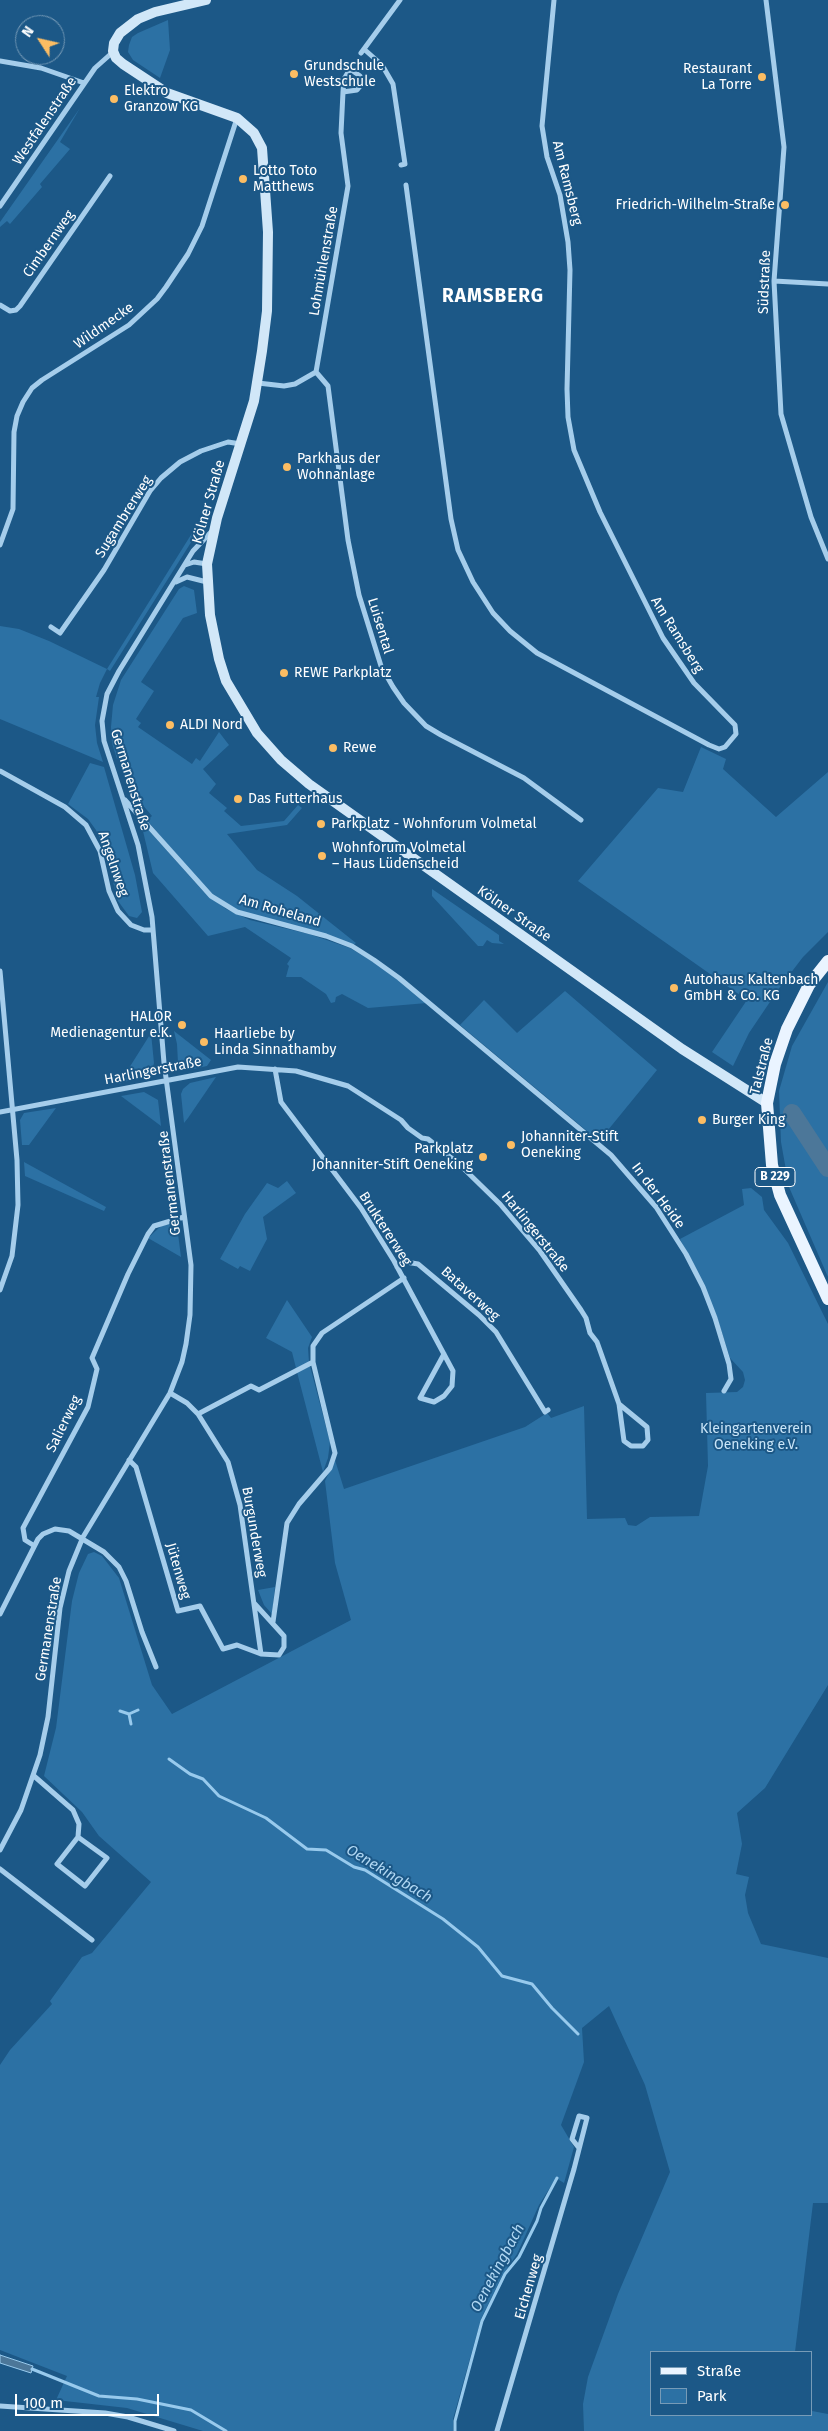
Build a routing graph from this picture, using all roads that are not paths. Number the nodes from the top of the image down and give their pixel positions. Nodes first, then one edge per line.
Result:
1 (206, 0) edge
2 (554, 0) edge
3 (766, 0) edge
4 (398, 2) edge
5 (114, 52) junction
6 (0, 60) edge
7 (84, 83) junction
8 (343, 92) junction
9 (237, 118) junction
10 (401, 165) dead end
11 (110, 176) dead end
12 (406, 185) dead end
13 (0, 206) edge
14 (774, 281) junction
15 (828, 284) edge
16 (0, 305) edge
17 (316, 372) junction
18 (258, 382) junction
19 (241, 444) junction
20 (214, 530) junction
21 (0, 545) edge
22 (828, 559) edge
23 (207, 564) junction
24 (185, 566) junction
25 (175, 582) junction
26 (206, 582) junction
27 (51, 627) dead end
28 (0, 771) edge
29 (123, 797) junction
30 (581, 820) dead end
31 (153, 930) junction
32 (828, 961) edge
33 (0, 971) edge
34 (428, 1002) joint
35 (275, 1069) junction
36 (167, 1079) junction
37 (768, 1103) junction
38 (12, 1110) junction
39 (0, 1112) edge
40 (184, 1217) junction
41 (397, 1267) junction
42 (404, 1278) junction
43 (0, 1290) edge
44 (828, 1299) edge
45 (444, 1354) junction
46 (313, 1362) junction
47 (724, 1391) dead end
48 (170, 1393) junction
49 (619, 1404) junction
50 (548, 1410) dead end
51 (198, 1414) junction
52 (129, 1460) junction
53 (83, 1538) junction
54 (33, 1546) junction
55 (254, 1603) junction
56 (0, 1614) edge
57 (273, 1622) junction
58 (261, 1654) junction
59 (156, 1667) dead end
60 (34, 1776) junction
61 (78, 1837) junction
62 (0, 1850) edge
63 (0, 1869) edge
64 (92, 1940) dead end
65 (579, 2148) junction
66 (0, 2406) edge
67 (174, 2431) edge
68 (497, 2431) edge

1 - 5 main road
2 - 12 street, Am Ramsberg
3 - 14 street, Südstraße
4 - 10 street
5 - 7 street, Westfalenstraße
5 - 9 main road, Kölner Straße
6 - 7 street
7 - 13 street, Westfalenstraße
8 - 8 street, Lohmühlenstraße
8 - 17 street, Lohmühlenstraße
9 - 18 main road, Kölner Straße
9 - 21 street, Wildmecke
11 - 16 street, Cimbernweg
14 - 15 street
14 - 22 street, Südstraße
17 - 18 street
17 - 30 street, Luisental
18 - 19 main road, Kölner Straße
19 - 20 main road, Kölner Straße
19 - 27 street, Sugambrerweg
20 - 23 main road, Kölner Straße
20 - 24 street, Germanenstraße
23 - 24 street
23 - 26 main road, Kölner Straße
24 - 25 street, Germanenstraße
25 - 26 street
25 - 29 street, Germanenstraße
26 - 37 main road, Kölner Straße
28 - 31 street, Angelnweg
29 - 31 street, Germanenstraße
29 - 34 street, Am Roheland
31 - 36 street, Germanenstraße
32 - 37 main road, Talstraße / B 229
33 - 38 street
34 - 47 street, In der Heide
35 - 36 street, Harlingerstraße
35 - 41 street, Bruktererweg
35 - 49 street, Harlingerstraße
36 - 38 street, Harlingerstraße
36 - 40 street, Germanenstraße
37 - 44 main road, Talstraße / B 229
38 - 39 street, Harlingerstraße
38 - 43 street
40 - 48 street, Germanenstraße
40 - 54 street, Salierweg
41 - 42 street, Bruktererweg
41 - 50 street, Bataverweg
42 - 45 street, Bruktererweg
42 - 46 street
45 - 45 street, Bruktererweg
46 - 51 street
46 - 57 street
48 - 51 street, Burgunderweg
48 - 52 street, Germanenstraße
49 - 49 street, Harlingerstraße
51 - 55 street, Burgunderweg
52 - 53 street, Germanenstraße
52 - 58 street, Jütenweg
53 - 54 street
53 - 59 street
53 - 60 street, Germanenstraße
54 - 56 street
55 - 57 street
55 - 58 street, Burgunderweg
57 - 58 street
60 - 61 street
60 - 62 street, Germanenstraße
61 - 61 street
63 - 64 street
65 - 65 street, Eichenweg
65 - 68 street, Eichenweg
66 - 67 street

